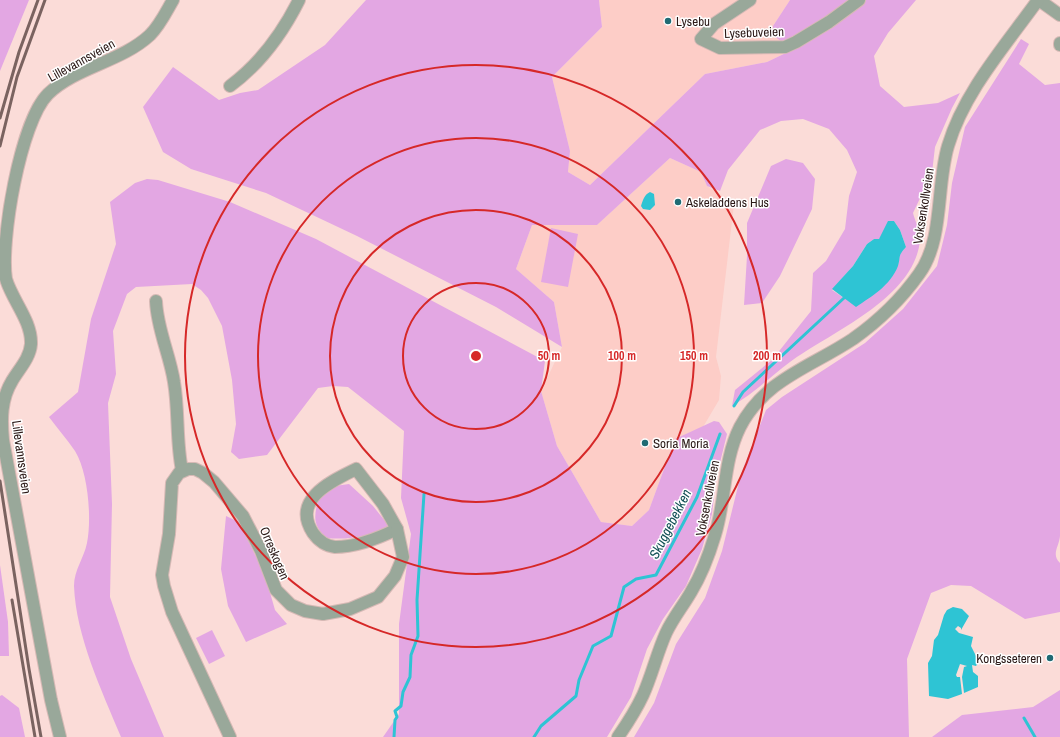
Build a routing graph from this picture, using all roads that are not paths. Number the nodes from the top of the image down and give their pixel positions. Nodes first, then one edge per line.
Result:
1 (173, 0) edge
2 (299, 0) edge
3 (750, 0) edge
4 (859, 0) edge
5 (1039, 0) edge
6 (1060, 15) edge
7 (230, 86) dead end
8 (156, 301) dead end
9 (182, 470) junction
10 (397, 529) junction
11 (60, 737) edge
12 (230, 737) edge
13 (618, 737) edge

1 - 11 street, Lillevannsveien
2 - 7 street
3 - 4 street, Lysebuveien
5 - 6 street, Voksenkollveien
5 - 13 street, Voksenkollveien
8 - 9 street
9 - 10 street, Orreskogen
9 - 12 street
10 - 10 street, Orreskogen

